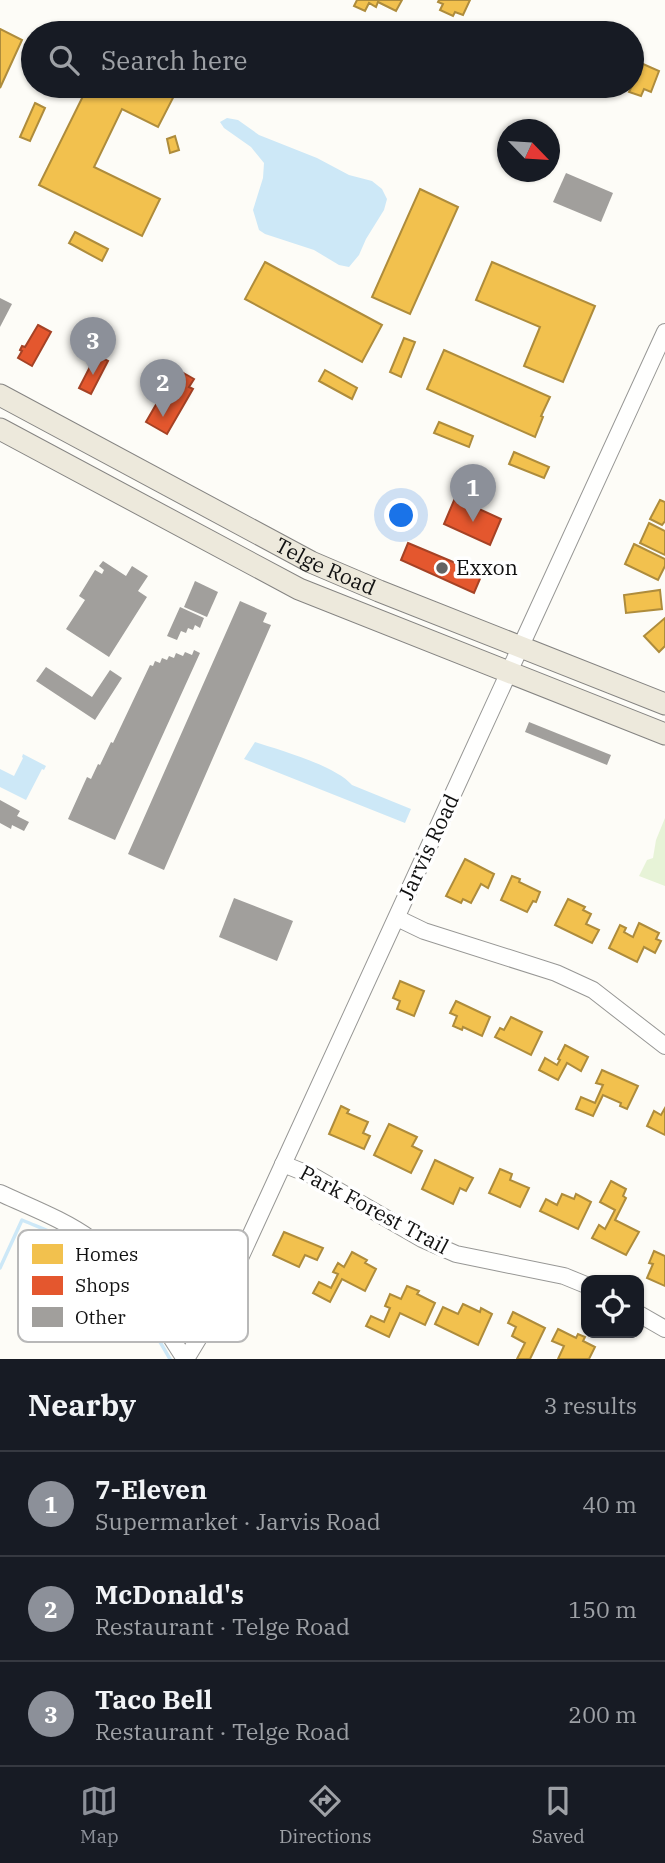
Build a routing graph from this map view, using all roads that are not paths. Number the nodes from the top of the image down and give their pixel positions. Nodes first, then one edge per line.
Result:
1 (665, 332) edge
2 (0, 395) edge
3 (0, 429) edge
4 (520, 648) junction
5 (509, 672) junction
6 (665, 704) edge
7 (665, 734) edge
8 (397, 918) junction
9 (665, 1046) edge
10 (284, 1164) junction
11 (0, 1193) edge
12 (75, 1230) edge
13 (248, 1241) edge
14 (581, 1283) edge
15 (644, 1317) edge
16 (665, 1329) edge
17 (175, 1342) edge
18 (196, 1342) edge
19 (186, 1359) edge

1 - 4 street, Jarvis Road
2 - 4 main road, Telge Road
3 - 5 main road, Telge Road
4 - 5 street, Jarvis Road
4 - 6 main road, Telge Road
5 - 7 main road, Telge Road
5 - 8 street, Jarvis Road
8 - 9 street
8 - 10 street, Jarvis Road
10 - 13 street, Jarvis Road
10 - 14 street, Park Forest Trail
11 - 12 street, Jarvis Road
15 - 16 street
17 - 19 street, Jarvis Road
18 - 19 street, Jarvis Road

